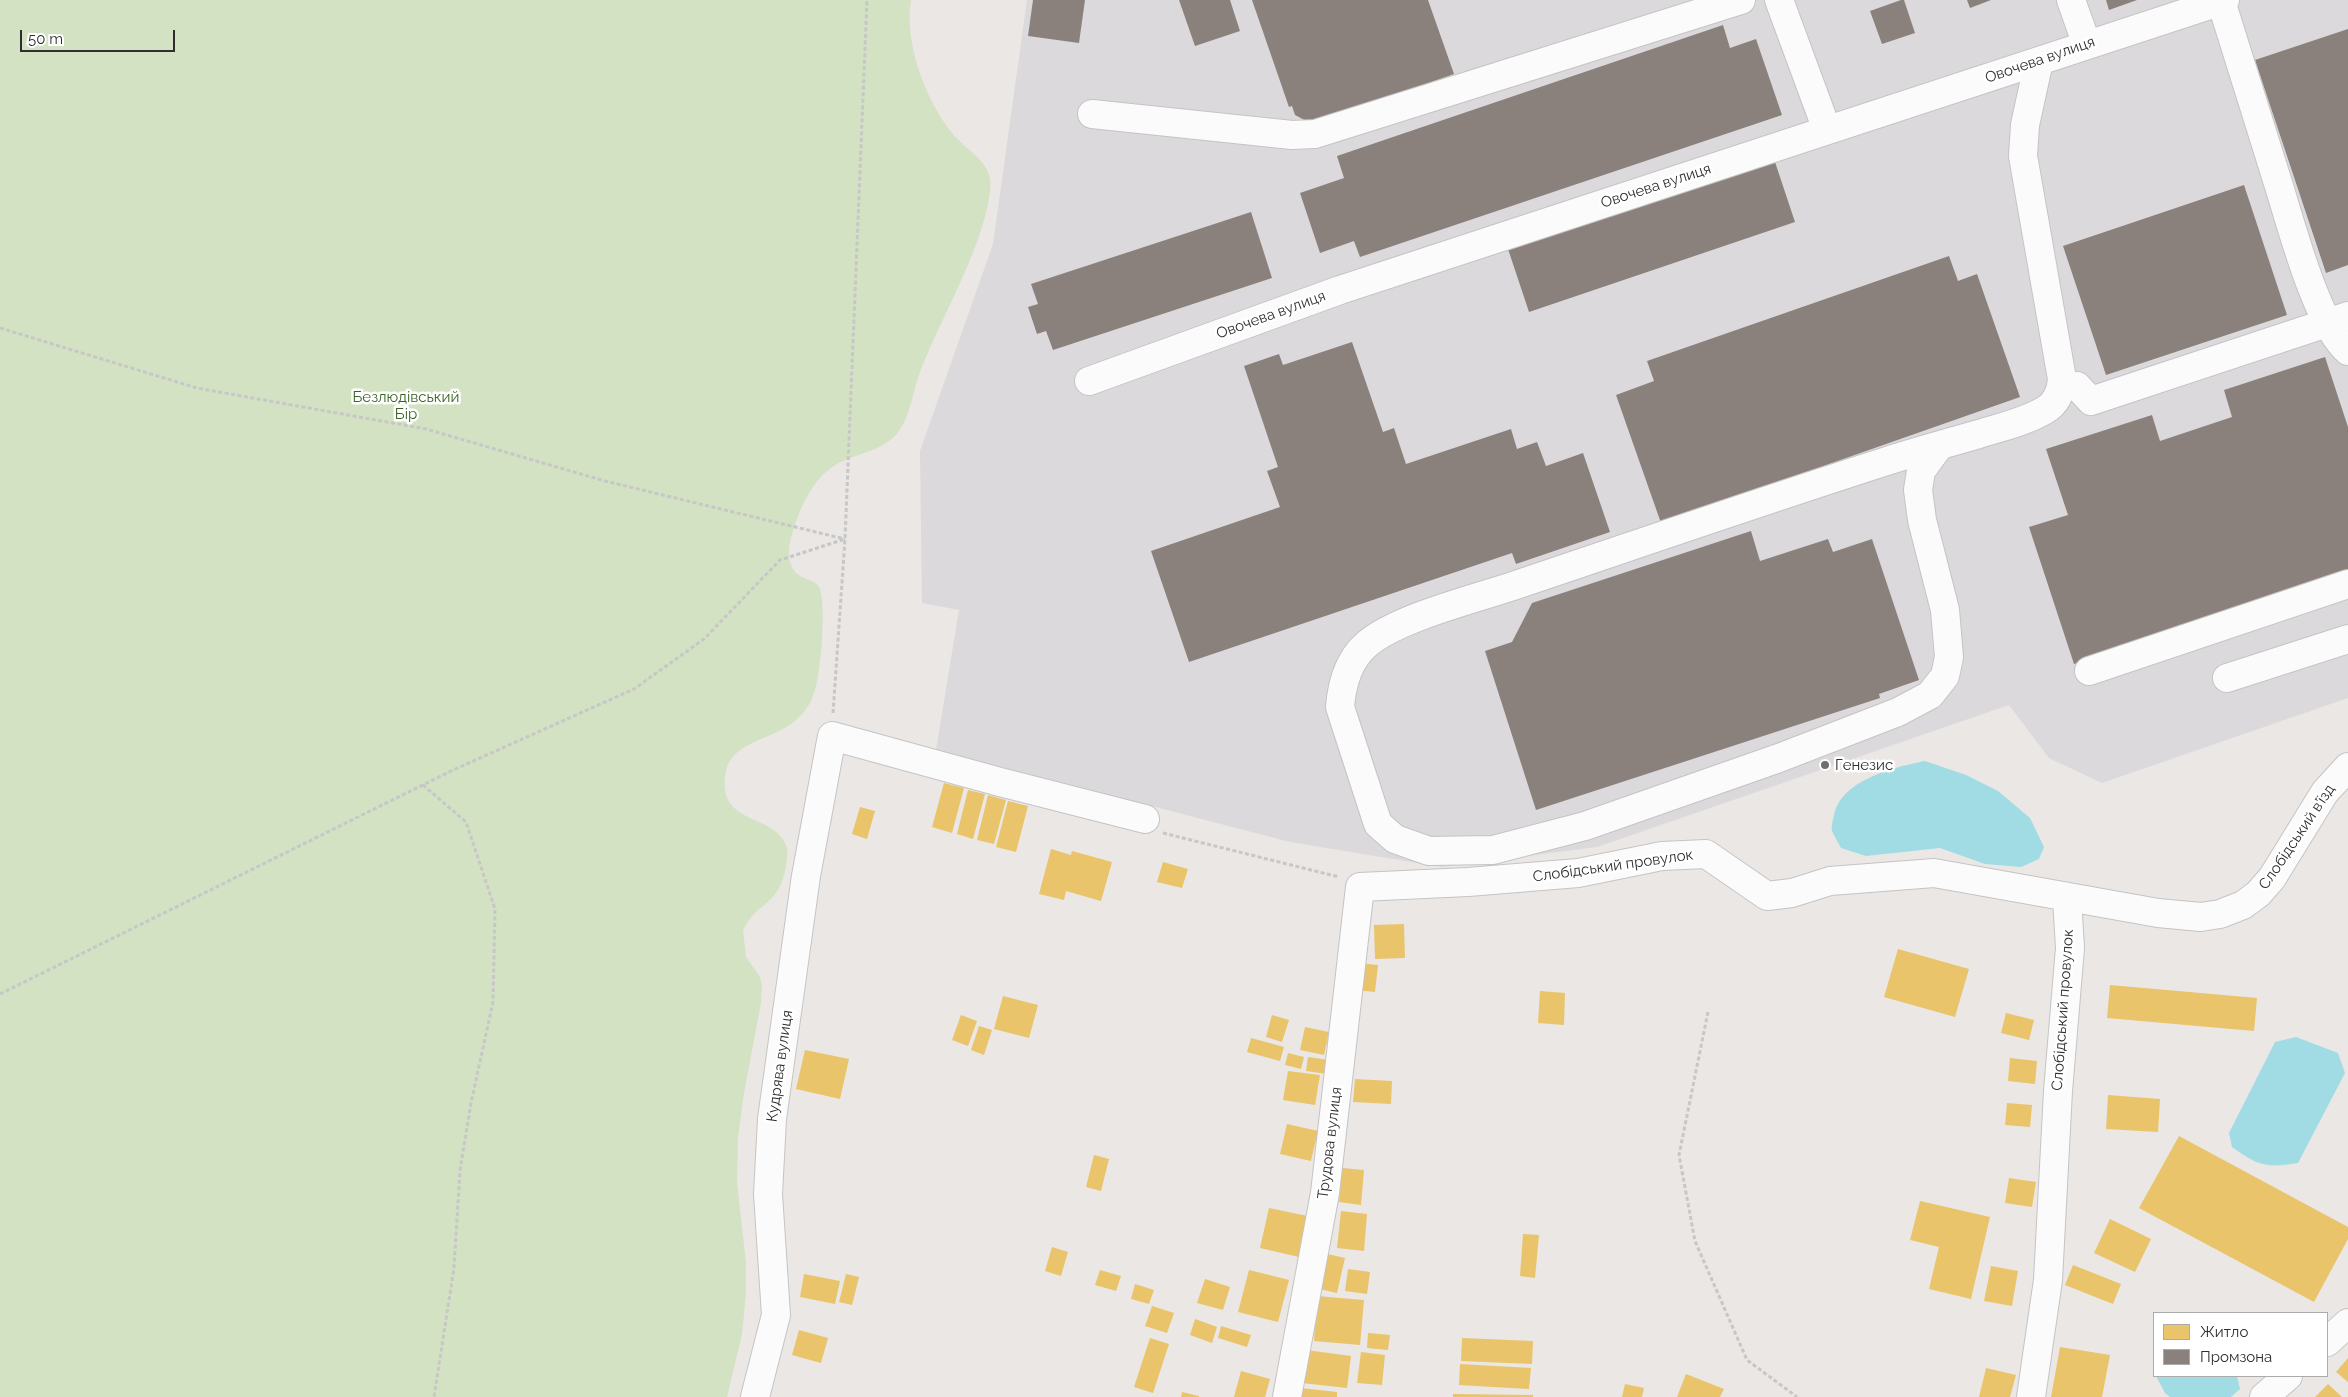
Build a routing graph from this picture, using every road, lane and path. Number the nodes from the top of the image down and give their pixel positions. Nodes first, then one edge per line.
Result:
1 (867, 0) edge
2 (1741, 0) edge
3 (1779, 0) edge
4 (2070, 0) edge
5 (2223, 1) edge
6 (2087, 44) junction
7 (2039, 61) junction
8 (1092, 114) dead end
9 (1827, 130) junction
10 (2337, 319) edge
11 (0, 328) edge
12 (2348, 351) edge
13 (1089, 381) dead end
14 (2077, 386) dead end
15 (1940, 445) junction
16 (845, 538) junction
17 (2348, 584) edge
18 (2348, 639) edge
19 (2089, 670) dead end
20 (2227, 678) dead end
21 (832, 736) junction
22 (2348, 767) edge
23 (423, 785) junction
24 (1145, 819) joint
25 (1360, 887) junction
26 (2067, 898) junction
27 (0, 994) edge
28 (1708, 1012) dead end
29 (2348, 1323) edge
30 (2328, 1341) edge
31 (2287, 1377) edge
32 (434, 1397) edge
33 (755, 1397) edge
34 (1287, 1397) edge
35 (1797, 1397) edge
36 (2032, 1397) edge
37 (2264, 1397) edge

1 - 16 path
2 - 8 street
3 - 9 street
4 - 6 street
5 - 6 street, Овочева вулиця
5 - 10 street
6 - 7 street, Овочева вулиця
7 - 9 street, Овочева вулиця
7 - 15 street
9 - 13 street, Овочева вулиця
10 - 12 street
10 - 14 street
11 - 16 path
15 - 15 street
16 - 21 path
16 - 23 path
17 - 19 street
18 - 20 street
21 - 24 street
21 - 33 street, Кудрява вулиця
22 - 26 street, Слобідський в’їзд
23 - 27 path
23 - 32 path
24 - 25 path
25 - 26 street, Слобідський провулок
25 - 34 street, Трудова вулиця
26 - 36 street, Слобідський провулок
28 - 35 path
29 - 30 street
31 - 37 street

